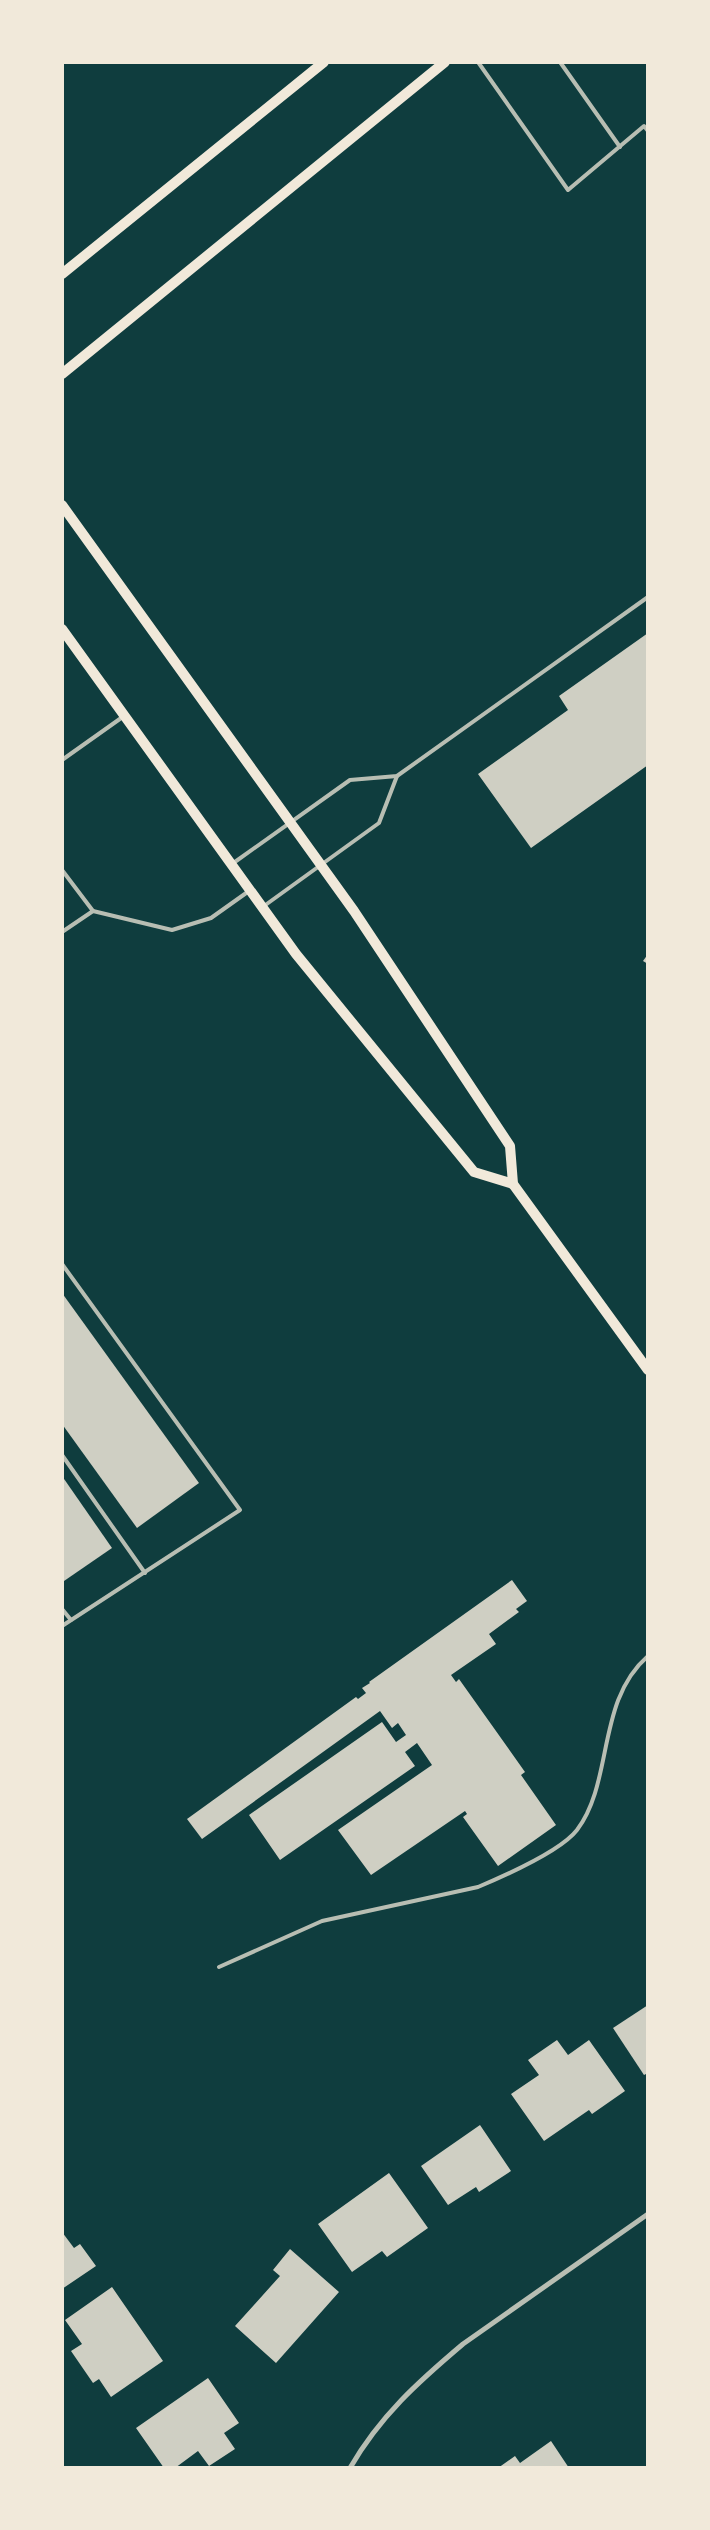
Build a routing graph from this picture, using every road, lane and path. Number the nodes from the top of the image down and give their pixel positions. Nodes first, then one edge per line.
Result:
1 (324, 62) edge
2 (445, 62) edge
3 (478, 62) edge
4 (560, 62) edge
5 (648, 131) edge
6 (620, 147) junction
7 (62, 274) edge
8 (62, 374) edge
9 (62, 505) edge
10 (648, 597) edge
11 (62, 629) edge
12 (125, 715) junction
13 (62, 760) edge
14 (397, 776) junction
15 (289, 822) junction
16 (232, 864) junction
17 (321, 865) junction
18 (62, 870) edge
19 (250, 890) junction
20 (262, 907) junction
21 (94, 911) junction
22 (62, 932) edge
23 (513, 1184) junction
24 (62, 1264) edge
25 (648, 1370) edge
26 (62, 1455) edge
27 (145, 1573) junction
28 (62, 1609) edge
29 (71, 1620) junction
30 (62, 1626) edge
31 (648, 1656) edge
32 (219, 1967) dead end
33 (648, 2214) edge
34 (350, 2468) edge

1 - 7 main road
2 - 8 main road
3 - 6 lane
4 - 6 lane
5 - 6 lane
9 - 15 main road
10 - 14 lane
11 - 12 main road
12 - 13 lane
12 - 16 main road
14 - 15 lane
14 - 17 lane
15 - 16 lane
15 - 17 main road
16 - 19 main road
17 - 20 lane
17 - 23 main road
18 - 21 lane
19 - 20 main road
19 - 21 lane
20 - 23 main road
21 - 22 lane
23 - 25 main road
24 - 27 lane
26 - 27 lane
27 - 29 lane
28 - 29 lane
29 - 30 lane
31 - 32 lane
33 - 34 street

